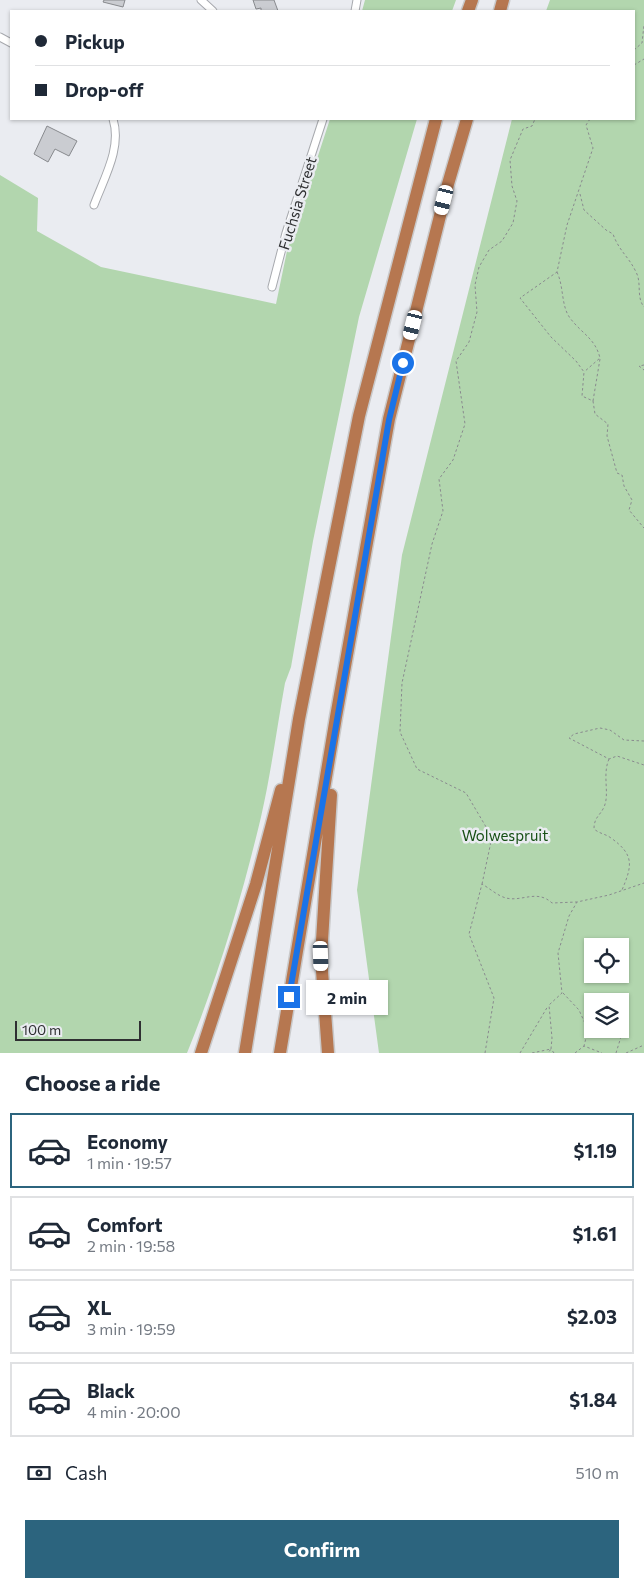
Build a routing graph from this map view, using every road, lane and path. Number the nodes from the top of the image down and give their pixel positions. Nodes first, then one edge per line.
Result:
1 (201, 0) edge
2 (212, 10) edge
3 (644, 25) edge
4 (643, 33) edge
5 (635, 49) edge
6 (113, 120) edge
7 (323, 120) edge
8 (436, 120) edge
9 (467, 120) edge
10 (535, 120) edge
11 (589, 120) edge
12 (580, 192) junction
13 (94, 205) dead end
14 (556, 272) junction
15 (272, 287) dead end
16 (644, 307) edge
17 (600, 358) junction
18 (644, 365) edge
19 (644, 370) edge
20 (584, 372) junction
21 (593, 401) junction
22 (644, 528) edge
23 (336, 717) junction
24 (299, 719) junction
25 (644, 742) edge
26 (609, 758) junction
27 (644, 765) edge
28 (644, 883) edge
29 (482, 884) junction
30 (622, 891) junction
31 (577, 902) junction
32 (562, 992) junction
33 (549, 1005) junction
34 (620, 1038) edge
35 (644, 1045) edge
36 (584, 1046) junction
37 (551, 1049) junction
38 (200, 1053) edge
39 (245, 1053) edge
40 (280, 1053) edge
41 (328, 1053) edge
42 (485, 1053) edge
43 (520, 1053) edge
44 (532, 1053) edge
45 (548, 1053) edge
46 (554, 1053) edge
47 (575, 1053) edge
48 (602, 1053) edge
49 (616, 1053) edge
50 (626, 1053) edge

1 - 2 street
3 - 4 path
4 - 5 path
6 - 13 street
7 - 15 street, Fuchsia Street
8 - 24 highway
9 - 23 highway
10 - 29 path
11 - 12 path
12 - 14 path
12 - 16 path
14 - 17 path
14 - 20 path
17 - 20 path
17 - 21 path
18 - 19 path
20 - 21 path
21 - 22 path
23 - 40 highway
23 - 41 highway
24 - 38 highway
24 - 39 highway
25 - 26 path
26 - 27 path
26 - 30 path
28 - 30 path
29 - 31 path
29 - 42 path
30 - 31 path
31 - 32 path
32 - 33 path
32 - 36 path
33 - 37 path
33 - 43 path
34 - 49 path
35 - 50 path
36 - 47 path
36 - 48 path
37 - 44 path
37 - 45 path
37 - 46 path

